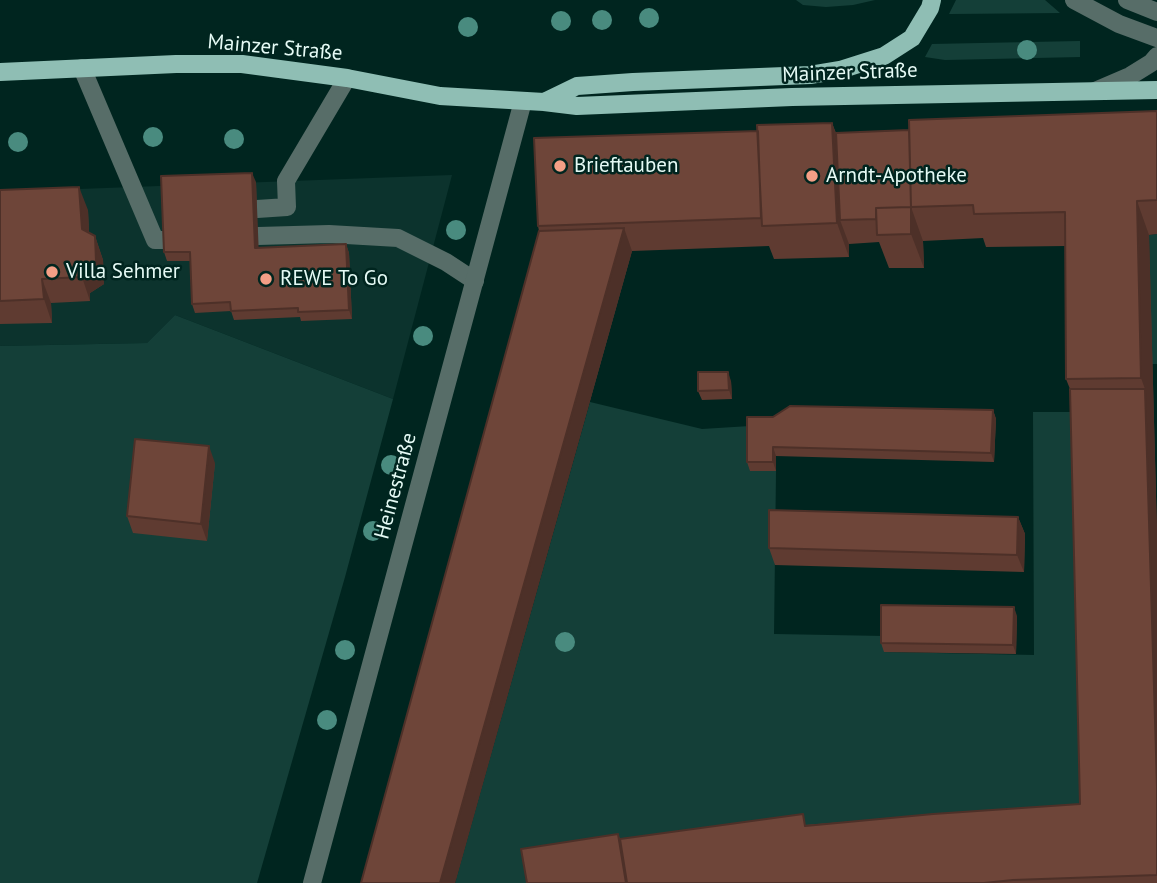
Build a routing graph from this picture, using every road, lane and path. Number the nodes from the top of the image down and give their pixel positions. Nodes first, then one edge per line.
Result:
1 (932, 0) edge
2 (1074, 0) edge
3 (1128, 0) edge
4 (1157, 12) edge
5 (1157, 38) edge
6 (1157, 56) edge
7 (82, 68) junction
8 (0, 72) edge
9 (347, 78) junction
10 (1157, 90) edge
11 (1095, 91) junction
12 (523, 101) junction
13 (544, 102) junction
14 (287, 207) junction
15 (257, 209) dead end
16 (165, 211) edge
17 (145, 212) junction
18 (289, 235) junction
19 (258, 236) edge
20 (166, 240) edge
21 (475, 281) junction
22 (312, 883) edge

1 - 13 main road, Mainzer Straße
2 - 5 street
3 - 4 street
6 - 11 street
7 - 8 main road, Mainzer Straße
7 - 9 main road, Mainzer Straße
7 - 17 street
9 - 12 main road, Mainzer Straße
9 - 14 street
10 - 11 main road, Mainzer Straße
11 - 13 main road, Mainzer Straße
12 - 13 main road, Mainzer Straße
12 - 21 street, Heinestraße
14 - 15 street
14 - 18 street
16 - 17 street
17 - 20 street
18 - 19 street
18 - 21 street
21 - 22 street, Heinestraße

